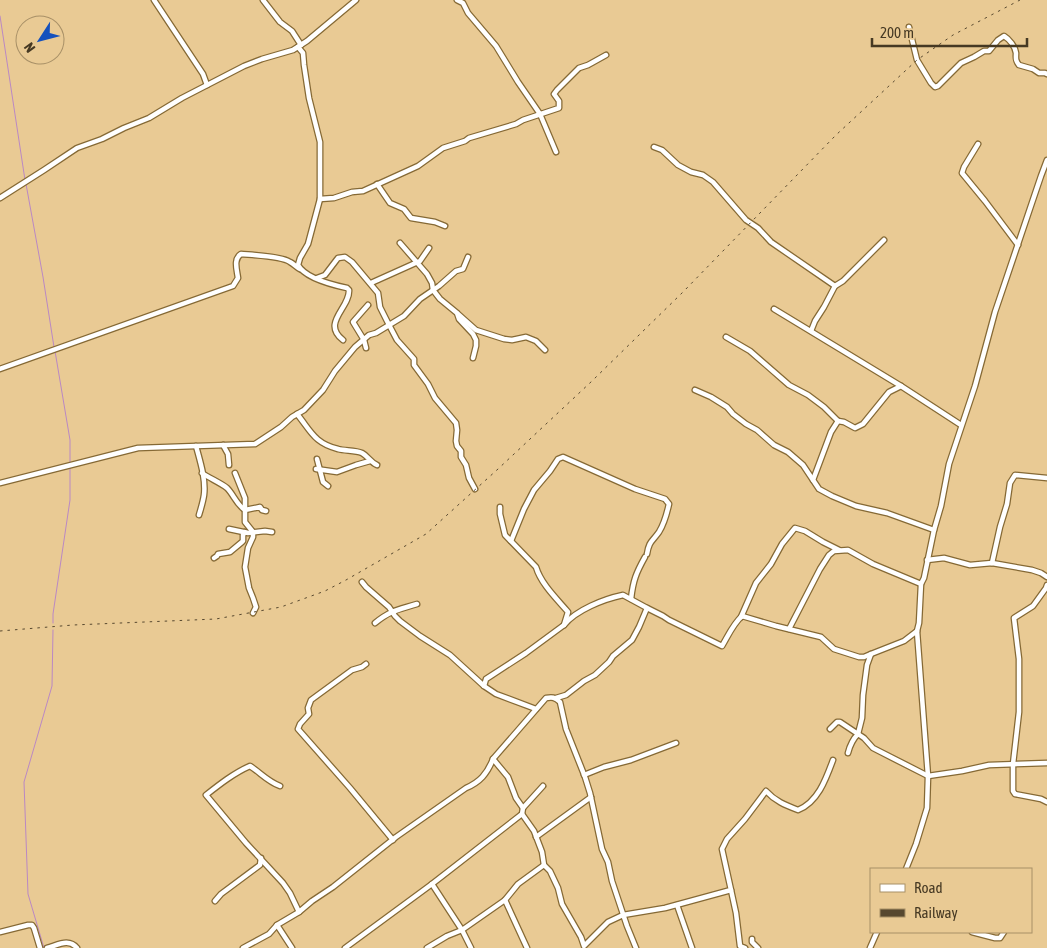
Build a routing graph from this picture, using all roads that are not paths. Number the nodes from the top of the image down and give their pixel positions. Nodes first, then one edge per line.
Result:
1 (154, 0) edge
2 (263, 0) edge
3 (356, 0) edge
4 (457, 0) edge
5 (909, 27) dead end
6 (300, 46) junction
7 (606, 55) dead end
8 (1047, 74) edge
9 (207, 85) junction
10 (540, 114) junction
11 (978, 144) dead end
12 (654, 147) dead end
13 (556, 152) dead end
14 (1046, 164) edge
15 (377, 184) junction
16 (0, 198) edge
17 (320, 199) junction
18 (445, 226) dead end
19 (884, 240) dead end
20 (400, 243) dead end
21 (1018, 245) junction
22 (429, 248) dead end
23 (468, 257) dead end
24 (417, 263) junction
25 (300, 269) junction
26 (317, 278) junction
27 (370, 282) junction
28 (835, 286) junction
29 (433, 290) junction
30 (368, 305) dead end
31 (774, 309) dead end
32 (457, 313) junction
33 (389, 325) junction
34 (811, 331) junction
35 (726, 337) dead end
36 (343, 340) dead end
37 (364, 340) junction
38 (366, 348) dead end
39 (545, 350) dead end
40 (473, 358) dead end
41 (0, 369) edge
42 (901, 386) junction
43 (695, 390) dead end
44 (298, 414) junction
45 (838, 421) junction
46 (961, 425) junction
47 (223, 445) junction
48 (196, 446) junction
49 (317, 459) dead end
50 (370, 461) junction
51 (229, 465) dead end
52 (377, 465) dead end
53 (318, 470) junction
54 (202, 473) junction
55 (235, 473) dead end
56 (1047, 478) edge
57 (813, 480) junction
58 (0, 484) edge
59 (328, 486) dead end
60 (475, 489) dead end
61 (500, 507) dead end
62 (246, 510) junction
63 (266, 511) dead end
64 (199, 515) dead end
65 (229, 529) dead end
66 (934, 530) junction
67 (245, 532) junction
68 (253, 532) junction
69 (272, 532) dead end
70 (511, 541) junction
71 (840, 550) junction
72 (214, 558) dead end
73 (927, 560) junction
74 (992, 562) junction
75 (1047, 577) edge
76 (362, 582) dead end
77 (921, 584) junction
78 (1047, 585) edge
79 (631, 599) junction
80 (417, 604) dead end
81 (647, 608) junction
82 (393, 611) junction
83 (252, 613) dead end
84 (741, 616) junction
85 (376, 623) dead end
86 (564, 625) junction
87 (789, 629) junction
88 (916, 631) junction
89 (871, 654) junction
90 (366, 664) dead end
91 (484, 686) junction
92 (556, 698) junction
93 (536, 710) junction
94 (830, 729) dead end
95 (858, 734) junction
96 (676, 743) dead end
97 (848, 753) dead end
98 (493, 759) junction
99 (833, 760) dead end
100 (1047, 763) edge
101 (1013, 764) junction
102 (584, 775) junction
103 (928, 776) junction
104 (280, 786) dead end
105 (543, 786) dead end
106 (591, 797) junction
107 (1047, 802) edge
108 (523, 808) junction
109 (522, 814) junction
110 (536, 837) junction
111 (393, 840) junction
112 (261, 858) junction
113 (544, 865) junction
114 (906, 868) edge
115 (432, 884) junction
116 (731, 890) junction
117 (504, 900) junction
118 (215, 901) dead end
119 (677, 905) junction
120 (299, 912) junction
121 (623, 915) junction
122 (277, 925) junction
123 (462, 930) junction
124 (0, 932) edge
125 (877, 933) edge
126 (976, 933) edge
127 (1003, 933) edge
128 (752, 939) dead end
129 (583, 947) edge
130 (40, 948) edge
131 (48, 948) edge
132 (77, 948) edge
133 (244, 948) edge
134 (292, 948) edge
135 (345, 948) edge
136 (427, 948) edge
137 (471, 948) edge
138 (527, 948) edge
139 (636, 948) edge
140 (692, 948) edge
141 (745, 948) edge
142 (758, 948) edge
143 (870, 948) edge

1 - 9 street
2 - 6 street
3 - 6 street
4 - 10 street
5 - 8 street
6 - 9 street
6 - 17 street
7 - 10 street
9 - 16 street
10 - 13 street
10 - 15 street
11 - 21 street
12 - 28 street
14 - 21 street
15 - 17 street
15 - 18 street
17 - 25 street
19 - 28 street
20 - 24 street
21 - 46 street
22 - 24 street
23 - 29 street
24 - 27 street
24 - 29 street
25 - 26 street
25 - 41 street
26 - 27 street
26 - 36 street
27 - 33 street
28 - 34 street
29 - 32 street
29 - 33 street
30 - 37 street
31 - 34 street
32 - 39 street
32 - 40 street
33 - 37 street
33 - 60 street
34 - 42 street
35 - 45 street
37 - 38 street
37 - 44 street
42 - 45 street
42 - 46 street
43 - 57 street
44 - 47 street
44 - 50 street
45 - 57 street
46 - 66 street
47 - 48 street
47 - 51 street
48 - 54 street
48 - 58 street
49 - 53 street
50 - 52 street
50 - 53 street
53 - 59 street
54 - 62 street
54 - 64 street
55 - 62 street
56 - 74 street
57 - 66 street
61 - 70 street
62 - 63 street
62 - 68 street
65 - 67 street
66 - 73 street
67 - 68 street
67 - 72 street
68 - 69 street
68 - 83 street
70 - 79 street
70 - 86 street
71 - 77 street
71 - 84 street
71 - 87 street
73 - 74 street
73 - 77 street
74 - 75 street
76 - 82 street
77 - 88 street
78 - 101 street
79 - 81 street
79 - 86 street
80 - 82 street
81 - 84 street
81 - 92 street
82 - 85 street
82 - 91 street
84 - 87 street
86 - 91 street
87 - 89 street
88 - 89 street
88 - 103 street
89 - 95 street
90 - 111 street
91 - 93 street
92 - 93 street
92 - 102 street
93 - 98 street
94 - 95 street
95 - 97 street
95 - 103 street
96 - 102 street
98 - 108 street
98 - 111 street
99 - 116 street
100 - 101 street
101 - 103 street
101 - 107 street
102 - 106 street
103 - 114 street
104 - 112 street
105 - 108 street
106 - 110 street
106 - 121 street
108 - 109 street
109 - 110 street
109 - 115 street
110 - 113 street
111 - 120 street
112 - 118 street
112 - 120 street
113 - 117 street
113 - 129 street
115 - 123 street
115 - 135 street
116 - 119 street
116 - 141 street
117 - 123 street
117 - 138 street
119 - 121 street
119 - 140 street
120 - 122 street
121 - 129 street
121 - 139 street
122 - 133 street
122 - 134 street
123 - 136 street
123 - 137 street
124 - 130 street
125 - 143 street
126 - 127 street
128 - 142 street
131 - 132 street

